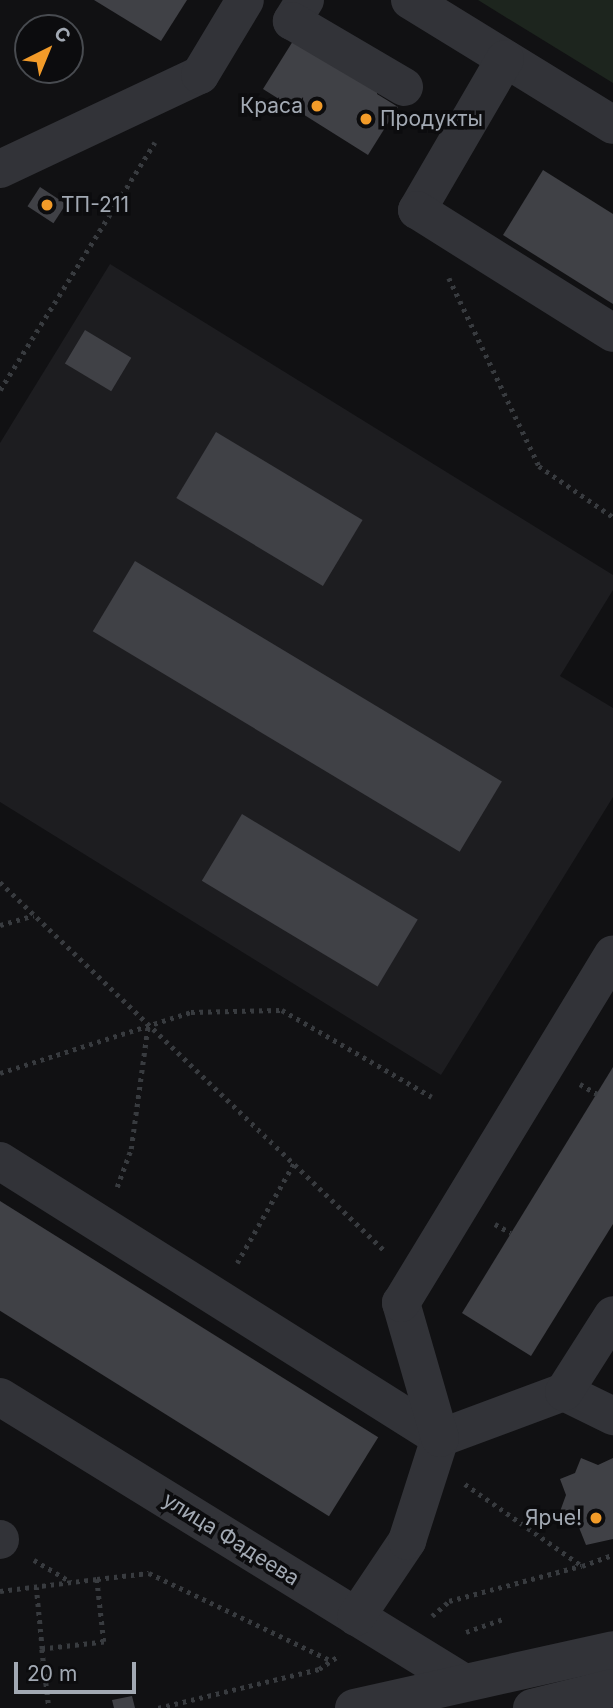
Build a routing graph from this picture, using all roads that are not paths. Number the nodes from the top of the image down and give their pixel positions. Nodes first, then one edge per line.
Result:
1 (245, 0) edge
2 (305, 0) edge
3 (410, 0) edge
4 (505, 58) junction
5 (404, 88) dead end
6 (613, 125) edge
7 (0, 169) edge
8 (613, 332) edge
9 (613, 954) edge
10 (0, 1161) edge
11 (613, 1315) edge
12 (564, 1392) junction
13 (0, 1398) edge
14 (613, 1416) edge
15 (437, 1450) junction
16 (351, 1635) junction
17 (613, 1650) edge
18 (461, 1681) junction
19 (613, 1688) edge
20 (354, 1708) edge
21 (532, 1708) edge

1 - 7 street
2 - 5 street
3 - 4 street
4 - 6 street
4 - 8 street
9 - 15 street
10 - 15 street
11 - 12 street
12 - 14 street
12 - 15 street
13 - 16 street, улица Фадеева
15 - 16 street
16 - 18 street, улица Фадеева
17 - 18 street
18 - 20 street
19 - 21 street

